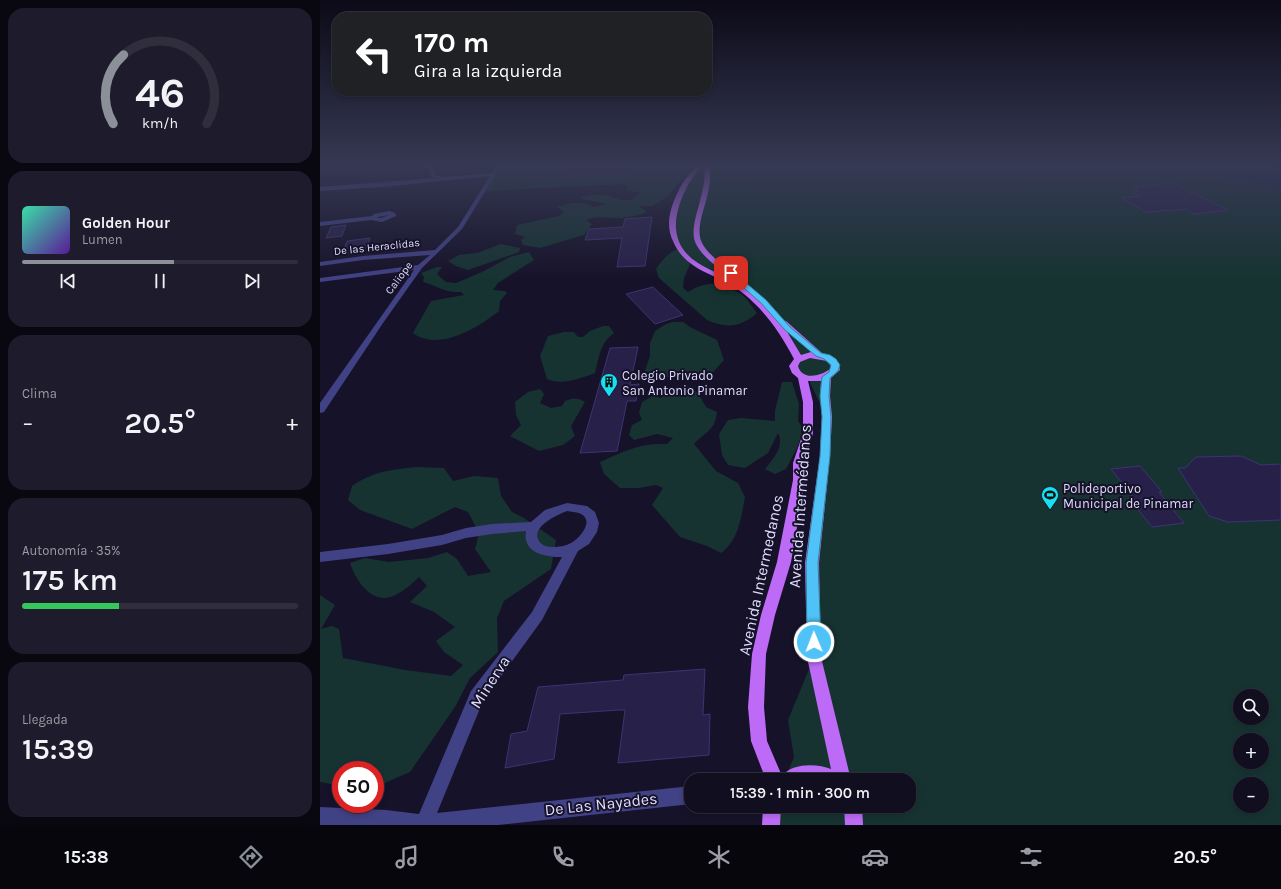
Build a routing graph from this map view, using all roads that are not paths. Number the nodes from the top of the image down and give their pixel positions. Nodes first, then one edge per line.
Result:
1 (477, 202) edge
2 (678, 202) edge
3 (703, 202) edge
4 (373, 218) dead end
5 (320, 224) edge
6 (437, 252) junction
7 (320, 264) edge
8 (420, 267) junction
9 (320, 280) edge
10 (818, 355) junction
11 (798, 358) junction
12 (802, 377) junction
13 (826, 377) junction
14 (320, 410) edge
15 (534, 526) junction
16 (573, 548) junction
17 (320, 557) edge
18 (772, 773) edge
19 (806, 773) edge
20 (822, 773) edge
21 (840, 773) edge
22 (684, 796) edge
23 (772, 813) edge
24 (853, 813) edge
25 (320, 816) edge
26 (424, 824) junction
27 (771, 825) edge
28 (855, 825) edge

1 - 6 street, Caliope
2 - 11 main road
3 - 10 main road
4 - 5 street
6 - 7 street, De las Heraclidas
6 - 8 street, Caliope
8 - 9 street, De las Heraclidas
8 - 14 street, Caliope
10 - 11 main road
10 - 13 main road
11 - 12 main road, Avenida Intermedanos
12 - 13 main road
12 - 18 main road, Avenida Intermedanos
13 - 21 main road, Avenida Intermédanos
15 - 16 street
15 - 16 street
15 - 17 street
16 - 26 street, Minerva
19 - 20 main road
22 - 26 street, De Las Nayades
23 - 27 main road
24 - 28 main road
25 - 26 street, De Las Nayades

